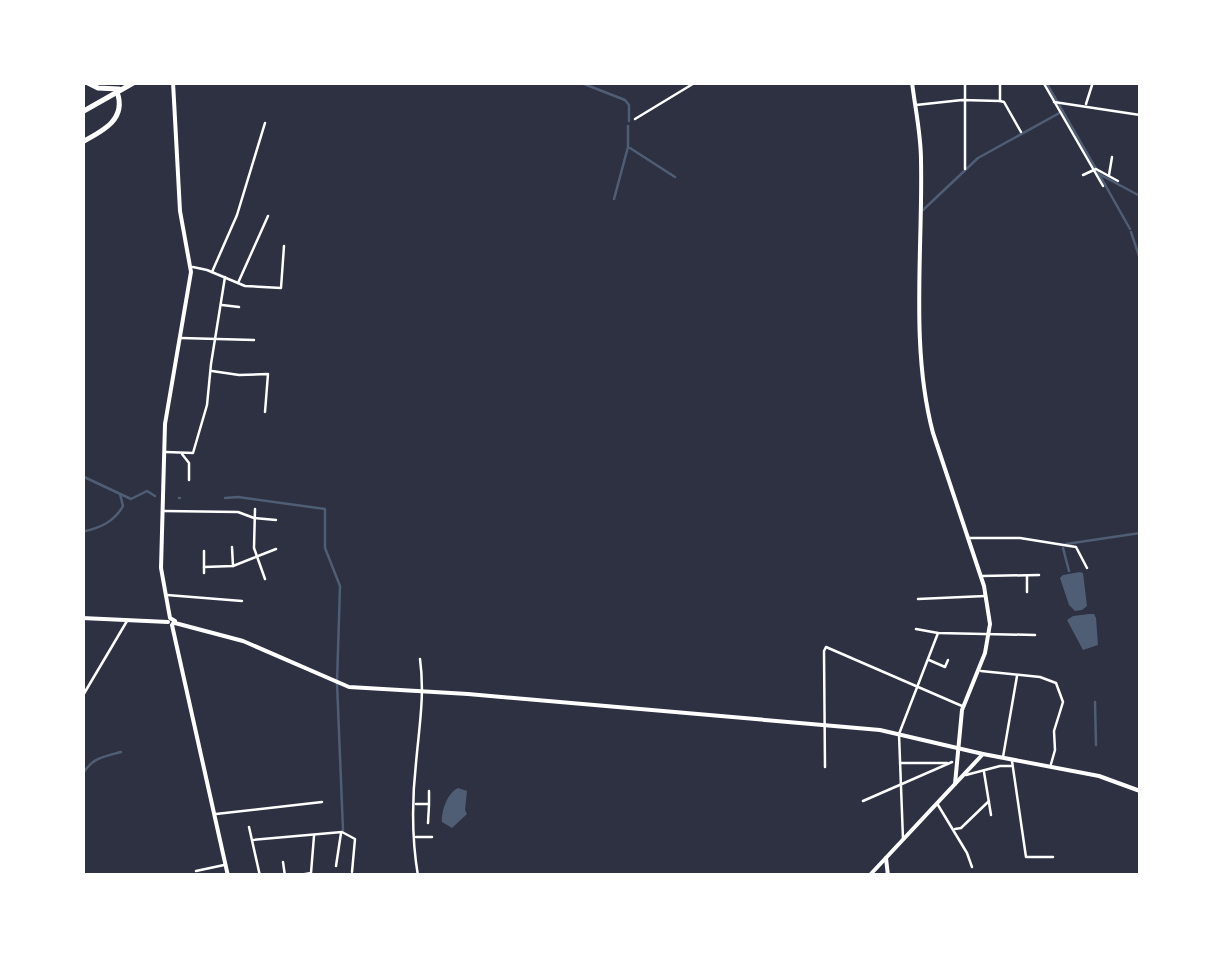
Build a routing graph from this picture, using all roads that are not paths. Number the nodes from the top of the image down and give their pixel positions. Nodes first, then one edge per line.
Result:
1 (86, 82) edge
2 (135, 82) edge
3 (173, 82) edge
4 (696, 82) edge
5 (912, 82) edge
6 (966, 82) edge
7 (1000, 82) edge
8 (1043, 82) edge
9 (1093, 82) edge
10 (120, 91) junction
11 (965, 100) junction
12 (1000, 101) junction
13 (1056, 101) junction
14 (915, 105) junction
15 (1086, 106) junction
16 (85, 111) edge
17 (1140, 116) edge
18 (635, 119) dead end
19 (266, 123) dead end
20 (1021, 132) dead end
21 (82, 142) edge
22 (1112, 156) dead end
23 (965, 169) dead end
24 (1094, 170) junction
25 (1083, 175) dead end
26 (1109, 176) junction
27 (1118, 181) dead end
28 (1103, 186) dead end
29 (268, 216) dead end
30 (284, 246) dead end
31 (191, 266) junction
32 (212, 272) junction
33 (225, 278) junction
34 (238, 283) junction
35 (220, 304) junction
36 (239, 307) dead end
37 (180, 338) junction
38 (214, 340) junction
39 (254, 340) dead end
40 (210, 371) junction
41 (265, 412) dead end
42 (164, 452) junction
43 (181, 453) junction
44 (188, 480) dead end
45 (255, 509) dead end
46 (163, 512) junction
47 (254, 518) junction
48 (276, 520) dead end
49 (968, 538) junction
50 (232, 547) dead end
51 (276, 549) dead end
52 (204, 550) dead end
53 (256, 556) junction
54 (233, 566) junction
55 (204, 567) junction
56 (1087, 568) dead end
57 (204, 573) dead end
58 (1039, 574) dead end
59 (1026, 575) junction
60 (980, 576) junction
61 (265, 579) dead end
62 (1027, 592) dead end
63 (165, 596) junction
64 (986, 596) junction
65 (918, 599) dead end
66 (242, 601) dead end
67 (82, 618) edge
68 (128, 620) junction
69 (171, 622) junction
70 (916, 629) dead end
71 (938, 633) junction
72 (990, 633) junction
73 (1035, 635) dead end
74 (420, 659) dead end
75 (928, 660) junction
76 (948, 660) dead end
77 (978, 670) junction
78 (1017, 675) junction
79 (916, 687) junction
80 (423, 692) junction
81 (82, 697) edge
82 (963, 707) junction
83 (825, 725) junction
84 (898, 734) junction
85 (958, 748) junction
86 (983, 754) junction
87 (1003, 758) junction
88 (954, 762) junction
89 (1013, 763) junction
90 (899, 764) junction
91 (1050, 766) junction
92 (825, 767) dead end
93 (984, 770) junction
94 (963, 776) junction
95 (900, 784) junction
96 (956, 784) junction
97 (429, 791) dead end
98 (1140, 792) edge
99 (863, 800) dead end
100 (989, 801) junction
101 (322, 802) dead end
102 (414, 804) junction
103 (429, 804) junction
104 (938, 804) junction
105 (214, 814) junction
106 (991, 814) dead end
107 (428, 822) dead end
108 (249, 828) dead end
109 (954, 830) junction
110 (342, 832) junction
111 (314, 834) junction
112 (415, 837) junction
113 (432, 838) dead end
114 (252, 840) junction
115 (903, 840) junction
116 (1053, 856) dead end
117 (886, 858) junction
118 (283, 862) dead end
119 (226, 865) junction
120 (336, 866) dead end
121 (972, 867) dead end
122 (196, 870) dead end
123 (352, 872) dead end
124 (228, 876) edge
125 (260, 876) edge
126 (284, 876) edge
127 (294, 876) edge
128 (418, 876) edge
129 (869, 876) edge
130 (888, 876) edge

1 - 10 main road
2 - 10 main road
3 - 31 street
4 - 18 street
5 - 14 street
6 - 11 street
7 - 12 street
8 - 13 street
9 - 15 street
10 - 16 main road
10 - 21 main road
11 - 12 street
11 - 14 street
11 - 23 street
12 - 20 street
13 - 15 street
13 - 24 street
14 - 49 street
15 - 17 street
19 - 32 street
22 - 26 street
24 - 25 street
24 - 26 street
24 - 28 street
26 - 27 street
29 - 34 street
30 - 34 street
31 - 32 street
31 - 37 street
32 - 33 street
33 - 34 street
33 - 35 street
35 - 36 street
35 - 38 street
37 - 38 street
37 - 42 street
38 - 39 street
38 - 40 street
40 - 41 street
40 - 43 street
42 - 43 street
42 - 46 street
43 - 44 street
45 - 47 street
46 - 47 street
46 - 63 street
47 - 48 street
47 - 53 street
49 - 56 street
49 - 60 street
50 - 54 street
51 - 53 street
52 - 55 street
53 - 54 street
53 - 61 street
54 - 55 street
55 - 57 street
58 - 59 street
59 - 60 street
59 - 62 street
60 - 64 street
63 - 66 street
63 - 69 street
64 - 65 street
64 - 72 street
67 - 68 street
68 - 69 street
68 - 81 street
69 - 80 street
69 - 105 street
70 - 71 street
71 - 72 street
71 - 75 street
72 - 73 street
72 - 77 street
74 - 80 street
75 - 76 street
75 - 79 street
77 - 78 street
77 - 82 street
78 - 87 street
78 - 91 street
79 - 82 street
79 - 83 street
79 - 84 street
80 - 83 street
80 - 102 street
82 - 85 street
83 - 84 street
83 - 92 street
84 - 85 street
84 - 90 street
85 - 86 street
85 - 88 street
86 - 87 street
86 - 94 street
87 - 89 street
88 - 90 street
88 - 95 street
88 - 96 street
89 - 91 street
89 - 93 street
89 - 116 street
90 - 95 street
91 - 98 street
93 - 94 street
93 - 100 street
94 - 96 street
95 - 99 street
95 - 115 street
96 - 104 street
97 - 103 street
100 - 106 street
100 - 109 street
101 - 105 street
102 - 103 street
102 - 112 street
103 - 107 street
104 - 109 street
104 - 115 street
105 - 119 street
108 - 114 street
109 - 121 street
110 - 111 street
110 - 120 street
110 - 123 street
111 - 114 street
111 - 127 street
112 - 113 street
112 - 128 street
114 - 125 street
115 - 117 street
117 - 129 street
117 - 130 street
118 - 126 street
119 - 122 street
119 - 124 street

